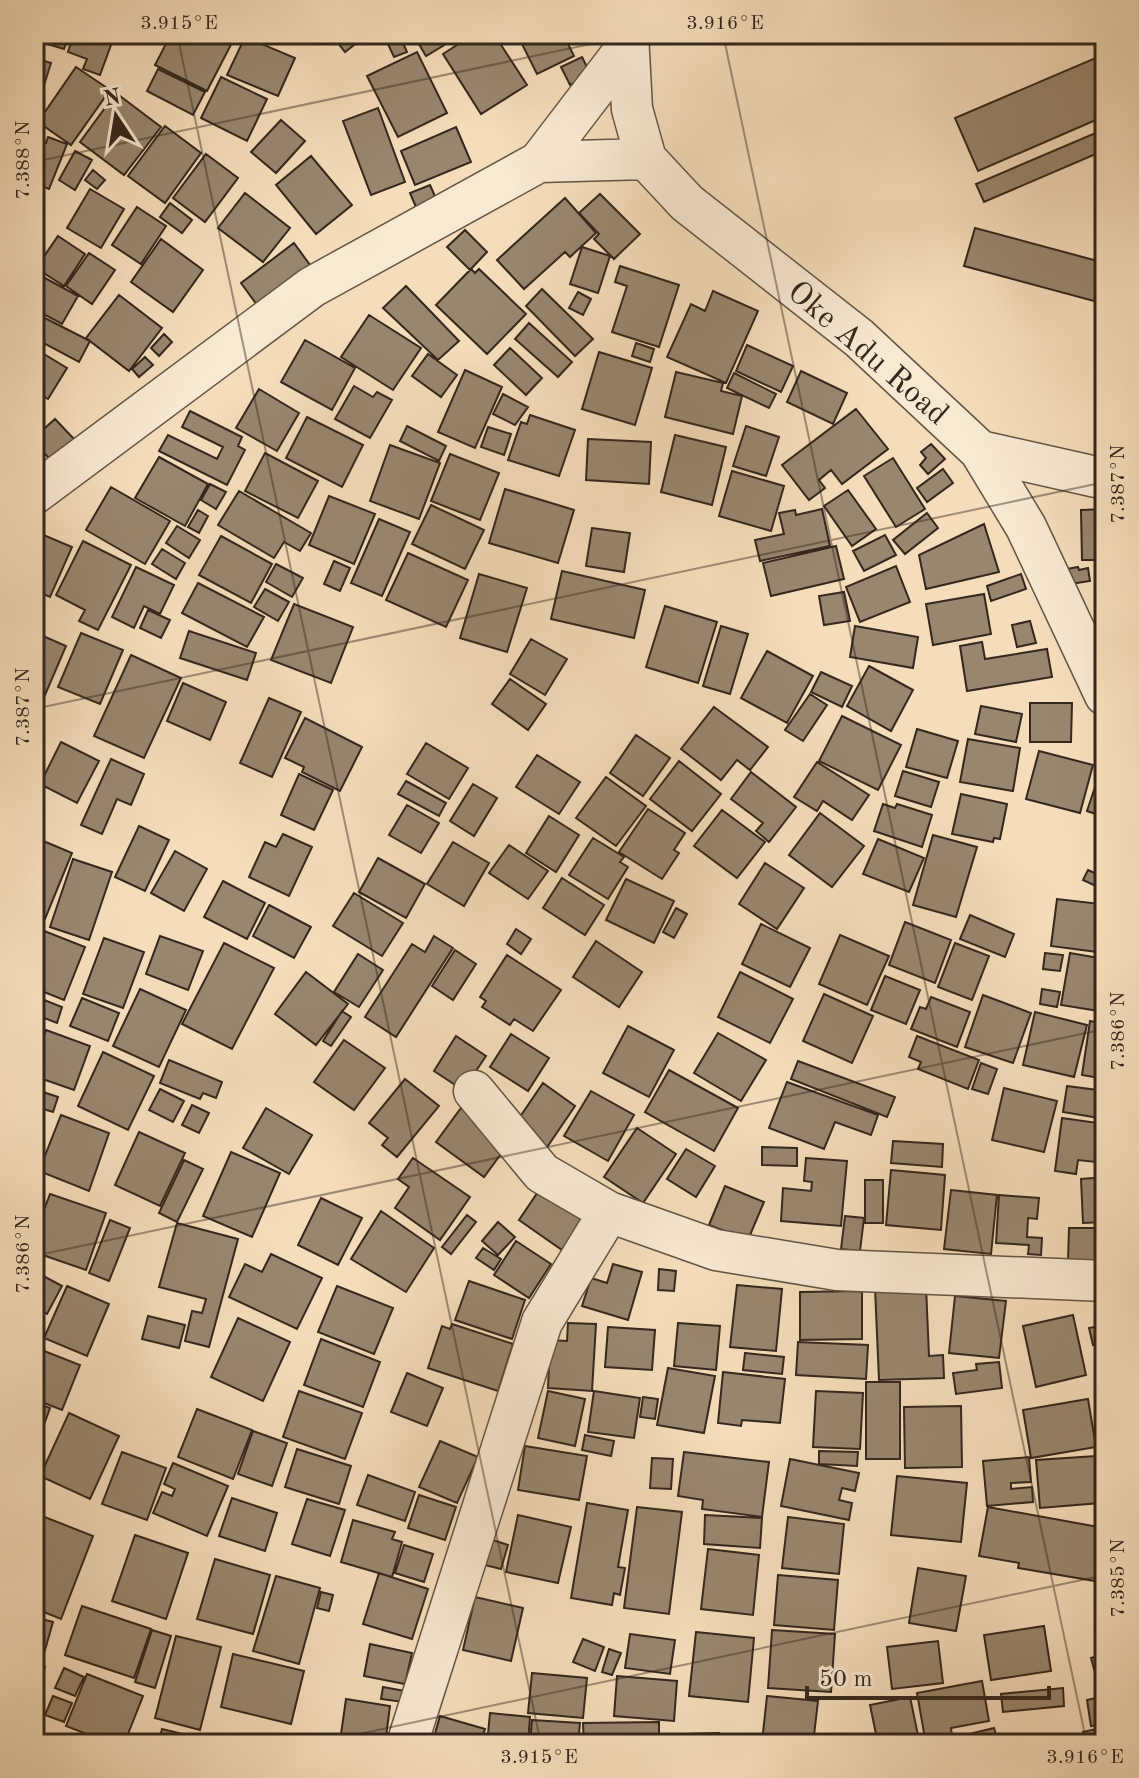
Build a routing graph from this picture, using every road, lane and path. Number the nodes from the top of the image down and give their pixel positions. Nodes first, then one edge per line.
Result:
1 (627, 40) edge
2 (646, 159) junction
3 (539, 162) junction
4 (980, 451) junction
5 (1105, 479) edge
6 (34, 494) edge
7 (1105, 695) edge
8 (474, 1091) dead end
9 (609, 1212) junction
10 (1105, 1281) edge
11 (407, 1744) edge

1 - 2 street, Oke Adu Road
1 - 3 street
2 - 3 street
2 - 4 street, Oke Adu Road
3 - 6 street
4 - 5 street
4 - 7 street, Oke Adu Road
8 - 9 street
9 - 10 street
9 - 11 street

